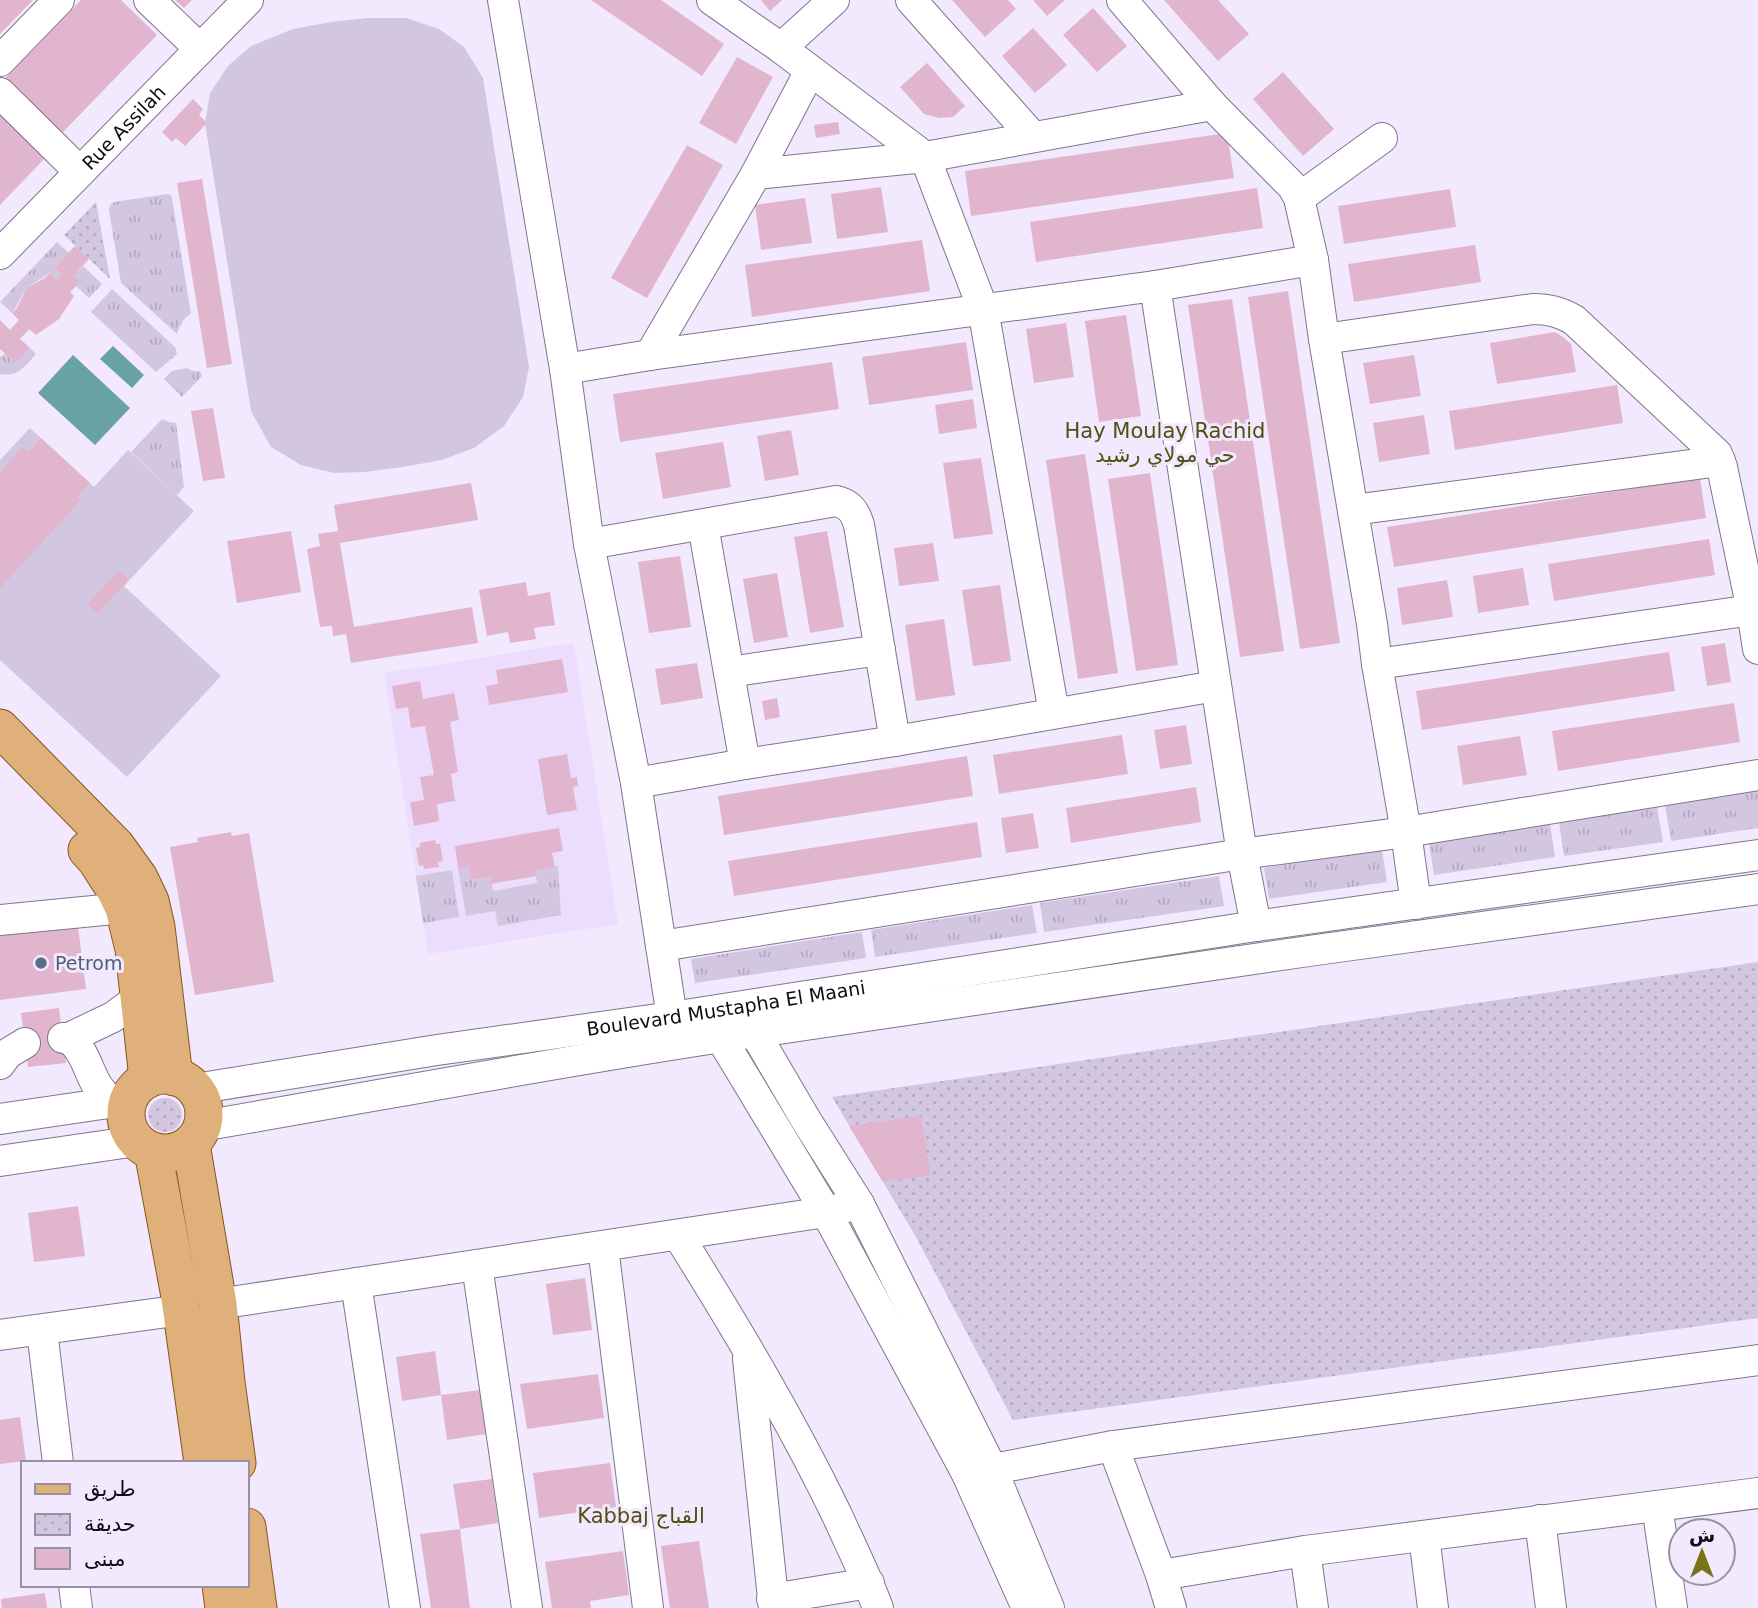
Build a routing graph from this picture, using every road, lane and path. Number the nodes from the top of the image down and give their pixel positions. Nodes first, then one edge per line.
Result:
1 (59, 0) edge
2 (149, 0) edge
3 (248, 0) edge
4 (503, 0) edge
5 (712, 0) edge
6 (834, 0) edge
7 (911, 0) edge
8 (1122, 0) edge
9 (781, 48) junction
10 (200, 49) junction
11 (0, 61) edge
12 (810, 71) junction
13 (0, 93) edge
14 (1212, 105) junction
15 (1033, 137) junction
16 (1382, 138) dead end
17 (925, 157) junction
18 (80, 172) junction
19 (756, 174) junction
20 (1299, 198) junction
21 (0, 254) edge
22 (1313, 260) junction
23 (1155, 286) junction
24 (983, 309) junction
25 (1324, 339) junction
26 (650, 355) junction
27 (565, 369) junction
28 (1720, 461) junction
29 (1353, 510) junction
30 (703, 524) junction
31 (589, 544) junction
32 (1752, 610) junction
33 (1758, 649) edge
34 (880, 650) junction
35 (1377, 664) junction
36 (729, 672) junction
37 (1216, 686) junction
38 (1054, 713) junction
39 (0, 727) edge
40 (895, 741) junction
41 (0, 763) edge
42 (745, 764) junction
43 (1758, 775) edge
44 (636, 783) junction
45 (1406, 832) junction
46 (1242, 854) junction
47 (1758, 855) edge
48 (1758, 889) edge
49 (1416, 904) junction
50 (124, 908) junction
51 (0, 920) edge
52 (1255, 926) junction
53 (661, 946) junction
54 (139, 997) junction
55 (674, 1031) junction
56 (755, 1033) junction
57 (721, 1038) junction
58 (25, 1043) dead end
59 (437, 1051) junction
60 (0, 1064) edge
61 (443, 1084) junction
62 (152, 1089) junction
63 (0, 1119) edge
64 (197, 1135) junction
65 (145, 1146) junction
66 (0, 1161) edge
67 (859, 1204) junction
68 (826, 1212) junction
69 (678, 1235) junction
70 (603, 1247) junction
71 (477, 1265) junction
72 (356, 1283) junction
73 (218, 1303) junction
74 (181, 1310) junction
75 (42, 1331) junction
76 (0, 1335) edge
77 (746, 1345) junction
78 (1758, 1360) edge
79 (1113, 1446) junction
80 (58, 1461) edge
81 (203, 1461) edge
82 (237, 1461) edge
83 (979, 1471) junction
84 (1758, 1493) edge
85 (1657, 1506) junction
86 (1540, 1520) junction
87 (248, 1534) edge
88 (1424, 1536) junction
89 (1305, 1551) junction
90 (1161, 1575) junction
91 (74, 1587) edge
92 (220, 1587) edge
93 (873, 1596) edge
94 (773, 1604) edge
95 (77, 1608) edge
96 (224, 1608) edge
97 (258, 1608) edge
98 (405, 1608) edge
99 (527, 1608) edge
100 (648, 1608) edge
101 (1027, 1608) edge
102 (1049, 1608) edge
103 (1171, 1608) edge
104 (1313, 1608) edge
105 (1433, 1608) edge
106 (1551, 1608) edge
107 (1672, 1608) edge

1 - 11 street
2 - 10 street
3 - 10 street, Rue Assilah
4 - 27 street
5 - 9 street
6 - 9 street
7 - 15 street
8 - 14 street
9 - 12 street
10 - 18 street, Rue Assilah
12 - 17 street
12 - 19 street
13 - 18 street
14 - 15 street
14 - 20 street
15 - 17 street
16 - 20 street
17 - 19 street
17 - 24 street
18 - 21 street, Rue Assilah
19 - 26 street
20 - 22 street
22 - 23 street
22 - 25 street
23 - 24 street
23 - 37 street
24 - 26 street
24 - 38 street
25 - 28 street
25 - 29 street
26 - 27 street
27 - 31 street
28 - 29 street
28 - 32 street
29 - 35 street
30 - 31 street
30 - 34 street
30 - 36 street
31 - 44 street
32 - 33 street
32 - 35 street
34 - 36 street
34 - 40 street
35 - 45 street
36 - 42 street
37 - 38 street
37 - 46 street
38 - 40 street
39 - 62 main road
40 - 42 street
41 - 50 main road
42 - 44 street
43 - 45 street
44 - 53 street
45 - 46 street
45 - 49 street
46 - 52 street
46 - 53 street
47 - 49 street, Boulevard Mustapha El Maani
48 - 56 street, Boulevard Mustapha El Maani
49 - 52 street, Boulevard Mustapha El Maani
50 - 51 street
50 - 54 main road
52 - 55 street, Boulevard Mustapha El Maani
53 - 55 street
54 - 62 main road
54 - 62 street
55 - 57 street, Boulevard Mustapha El Maani
55 - 59 street, Boulevard Mustapha El Maani
55 - 61 street, Boulevard Mustapha El Maani
56 - 57 street, Boulevard Mustapha El Maani
56 - 67 street
57 - 68 street
58 - 60 street
59 - 61 street
59 - 62 street, Boulevard Mustapha El Maani
61 - 64 street, Boulevard Mustapha El Maani
62 - 63 street, Boulevard Mustapha El Maani
62 - 64 main road
62 - 65 main road
64 - 65 main road
64 - 73 main road
65 - 66 street
65 - 74 main road
67 - 68 street
67 - 83 street
68 - 69 street
68 - 83 street
69 - 70 street
69 - 77 street
70 - 71 street
70 - 100 street
71 - 72 street
71 - 99 street
72 - 73 street
72 - 98 street
73 - 74 main road
73 - 82 main road
74 - 75 street
74 - 81 main road
75 - 76 street
75 - 80 street
77 - 93 street
77 - 94 street
78 - 79 street
79 - 83 street
79 - 90 street
83 - 101 street
83 - 102 street
84 - 85 street
85 - 86 street
85 - 107 street
86 - 88 street
86 - 106 street
87 - 97 main road
88 - 89 street
88 - 105 street
89 - 90 street
89 - 104 street
90 - 103 street
91 - 95 street
92 - 96 main road
93 - 94 street

